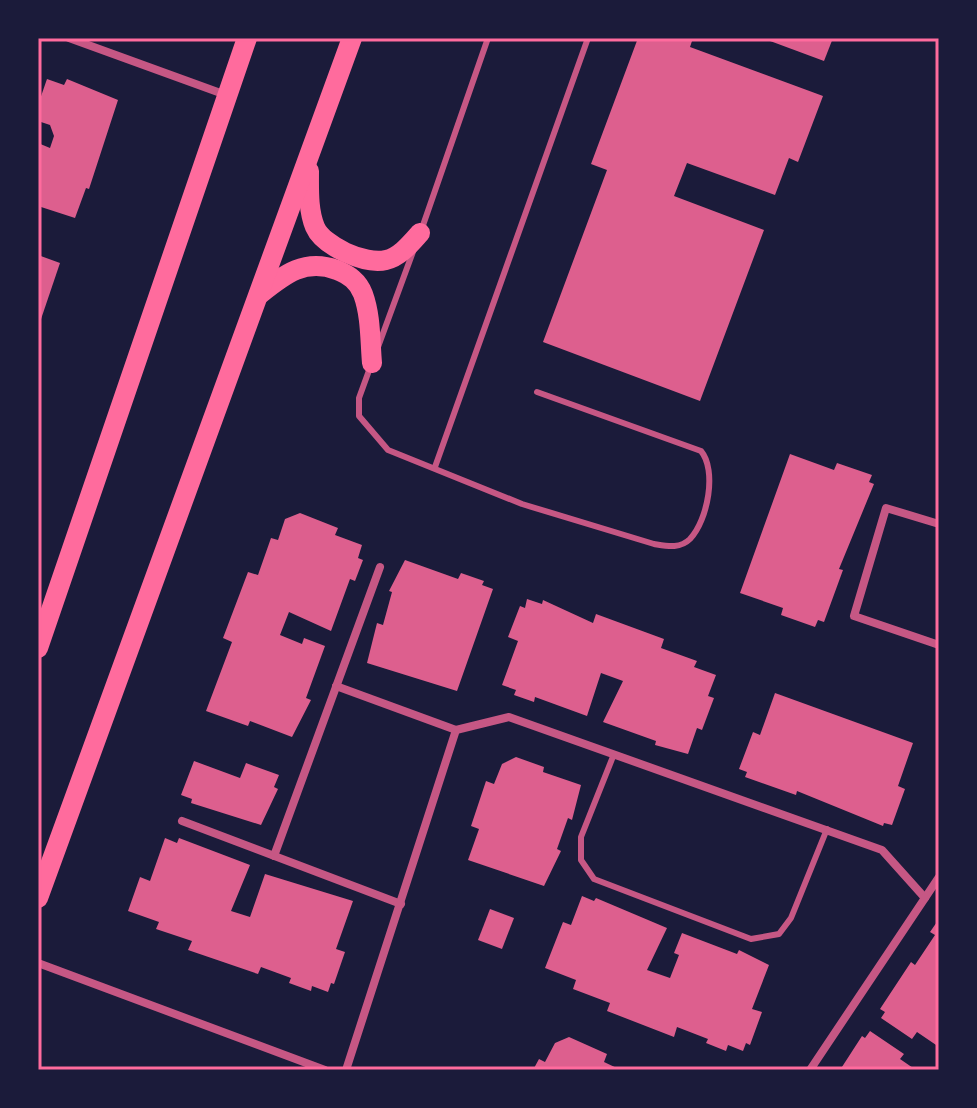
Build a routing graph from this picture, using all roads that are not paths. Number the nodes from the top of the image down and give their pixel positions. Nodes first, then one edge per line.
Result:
1 (69, 38) edge
2 (247, 38) edge
3 (352, 38) edge
4 (488, 38) edge
5 (588, 38) edge
6 (226, 95) junction
7 (310, 154) junction
8 (420, 233) junction
9 (259, 295) junction
10 (372, 363) junction
11 (537, 392) dead end
12 (435, 467) junction
13 (939, 524) edge
14 (380, 567) dead end
15 (939, 645) edge
16 (38, 648) edge
17 (336, 686) junction
18 (456, 730) junction
19 (614, 754) junction
20 (182, 821) dead end
21 (828, 828) junction
22 (274, 856) junction
23 (939, 877) edge
24 (38, 898) edge
25 (925, 898) junction
26 (401, 904) junction
27 (38, 963) edge
28 (325, 1070) edge
29 (346, 1070) edge
30 (810, 1070) edge

1 - 6 street
2 - 6 main road
3 - 7 main road
4 - 8 lane
5 - 12 lane
6 - 16 main road
7 - 8 main road
7 - 9 main road
8 - 10 lane
9 - 10 main road
9 - 24 main road
10 - 12 lane
11 - 12 lane
13 - 15 street
14 - 17 street
17 - 18 street
17 - 22 street
18 - 19 street
18 - 26 street
19 - 21 street
19 - 21 lane
20 - 22 street
21 - 25 street
22 - 26 street
23 - 25 street
25 - 30 street
26 - 29 street
27 - 28 street

